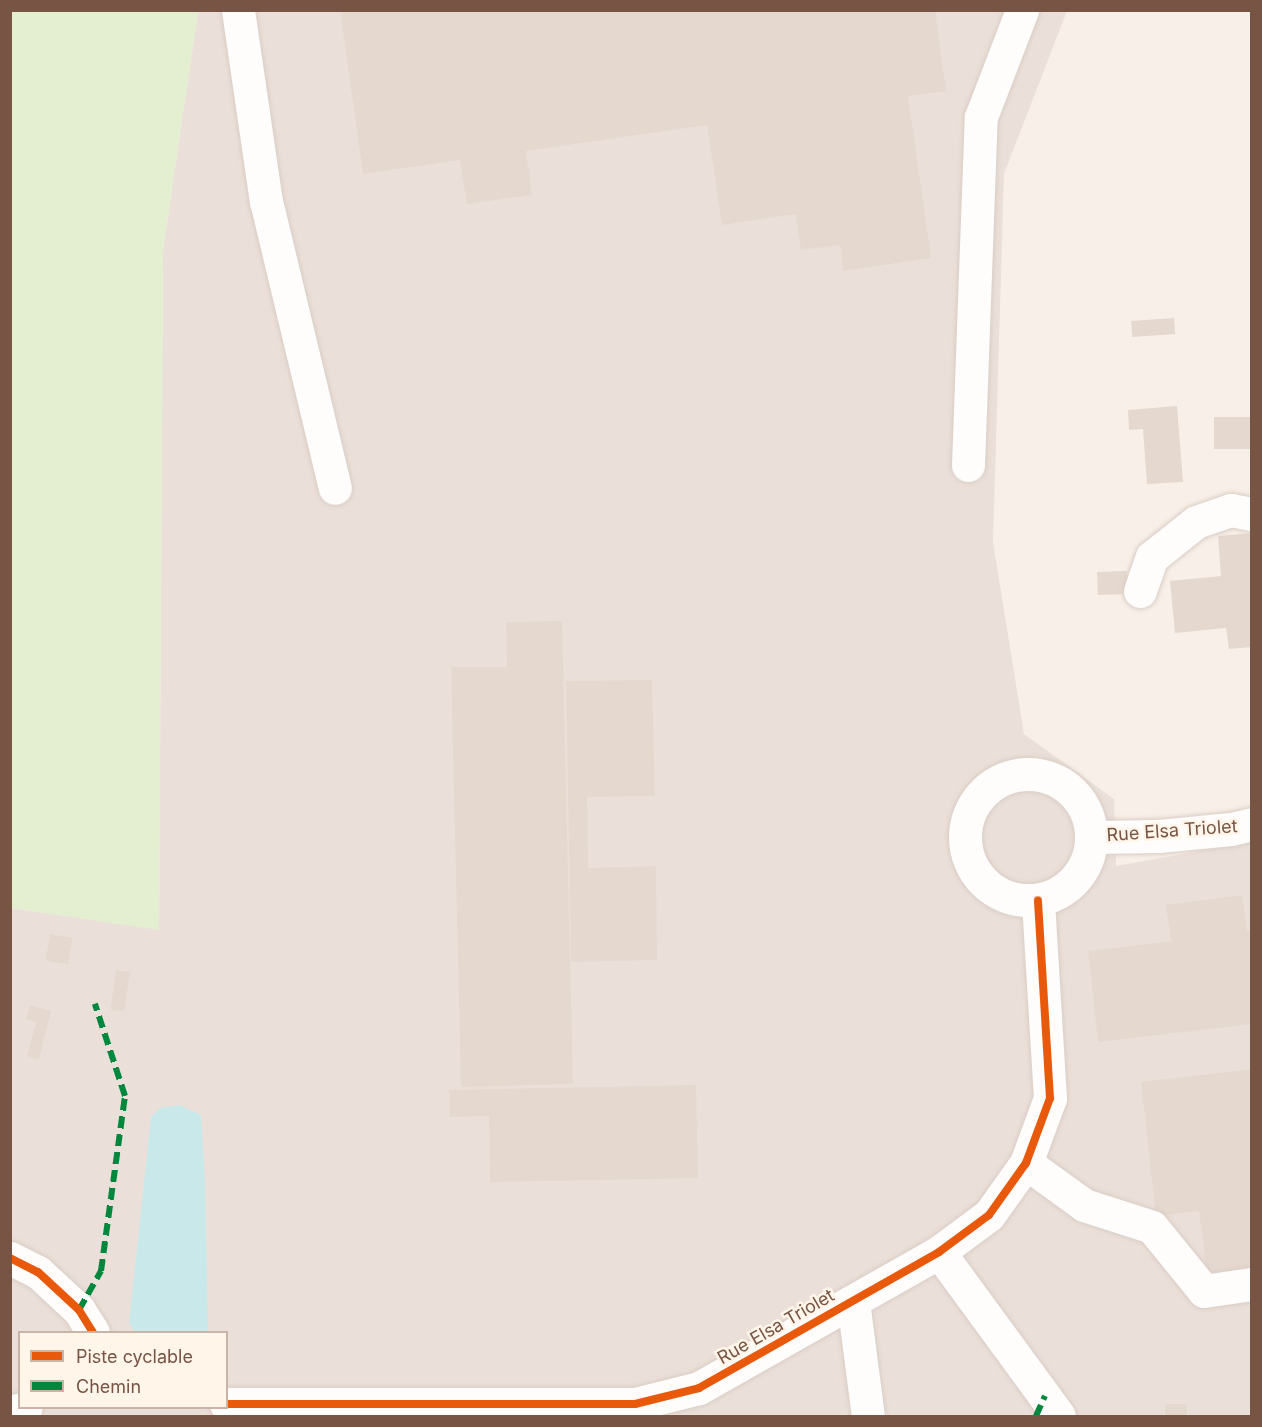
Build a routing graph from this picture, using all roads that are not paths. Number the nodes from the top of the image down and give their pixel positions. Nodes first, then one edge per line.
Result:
1 (238, 10) edge
2 (1022, 10) edge
3 (968, 465) dead end
4 (335, 488) dead end
5 (1251, 514) edge
6 (1140, 591) dead end
7 (1251, 824) edge
8 (1092, 837) junction
9 (1038, 900) junction
10 (1026, 1163) junction
11 (939, 1252) junction
12 (10, 1258) edge
13 (1251, 1284) edge
14 (853, 1301) junction
15 (92, 1331) edge
16 (228, 1404) edge
17 (671, 1406) edge
18 (868, 1416) edge
19 (1059, 1416) edge

1 - 4 street
2 - 3 street
5 - 6 street
7 - 8 street, Rue Elsa Triolet
8 - 9 street
8 - 9 street
9 - 10 street, Rue Elsa Triolet
10 - 11 street, Rue Elsa Triolet
10 - 13 street
11 - 14 street, Rue Elsa Triolet
11 - 19 street
12 - 15 street
14 - 17 street, Rue Elsa Triolet
14 - 18 street
16 - 17 street, Rue Elsa Triolet

